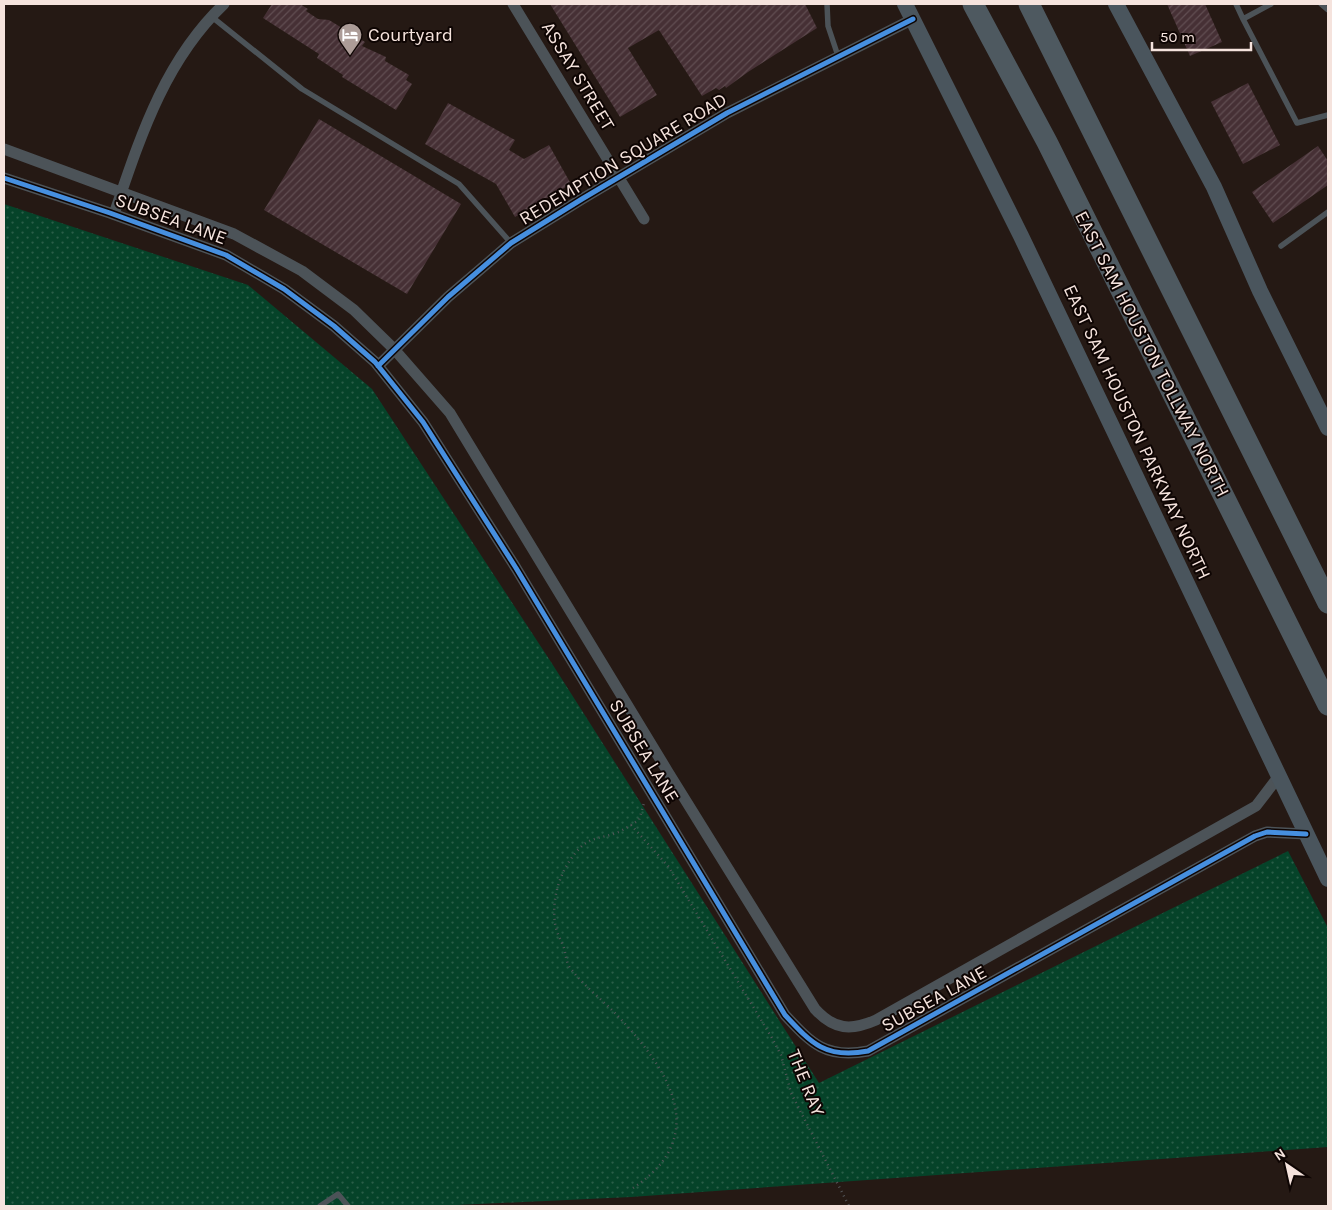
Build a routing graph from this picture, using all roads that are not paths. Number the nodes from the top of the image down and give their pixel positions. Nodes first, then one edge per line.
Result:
1 (224, 4) edge
2 (513, 4) edge
3 (827, 4) edge
4 (905, 4) edge
5 (973, 4) edge
6 (1029, 4) edge
7 (1040, 4) edge
8 (1116, 4) edge
9 (1236, 4) edge
10 (1271, 4) edge
11 (1321, 4) edge
12 (1328, 10) edge
13 (211, 17) junction
14 (912, 19) junction
15 (1243, 19) junction
16 (838, 56) junction
17 (1079, 101) junction
18 (1328, 118) edge
19 (4, 149) edge
20 (618, 177) junction
21 (4, 178) edge
22 (122, 191) junction
23 (1328, 212) edge
24 (114, 214) junction
25 (644, 219) dead end
26 (511, 243) junction
27 (1281, 246) dead end
28 (394, 349) junction
29 (378, 366) junction
30 (1328, 428) edge
31 (1328, 603) edge
32 (1328, 705) edge
33 (1278, 776) junction
34 (1306, 834) junction
35 (1328, 879) edge
36 (321, 1206) edge
37 (348, 1206) edge

1 - 13 street
2 - 20 street, ASSAY STREET
3 - 16 lane
4 - 14 main road, EAST SAM HOUSTON PARKWAY NORTH
5 - 32 highway, EAST SAM HOUSTON TOLLWAY NORTH
6 - 17 highway
7 - 17 highway
8 - 30 main road
9 - 15 lane
10 - 15 lane
11 - 12 lane
13 - 22 street
13 - 26 lane
14 - 16 street, REDEMPTION SQUARE ROAD
14 - 33 main road, EAST SAM HOUSTON PARKWAY NORTH
15 - 18 lane
16 - 20 street, REDEMPTION SQUARE ROAD
17 - 31 highway
19 - 22 street, SUBSEA LANE
20 - 25 street, ASSAY STREET
20 - 26 street, REDEMPTION SQUARE ROAD
21 - 24 street, SUBSEA LANE
22 - 24 street
22 - 28 street, SUBSEA LANE
23 - 27 lane
24 - 29 street, SUBSEA LANE
26 - 28 street, REDEMPTION SQUARE ROAD
28 - 29 street, REDEMPTION SQUARE ROAD
28 - 33 street, SUBSEA LANE
29 - 34 street, SUBSEA LANE
33 - 34 main road, EAST SAM HOUSTON PARKWAY NORTH
34 - 35 main road, EAST SAM HOUSTON PARKWAY NORTH
36 - 37 lane

